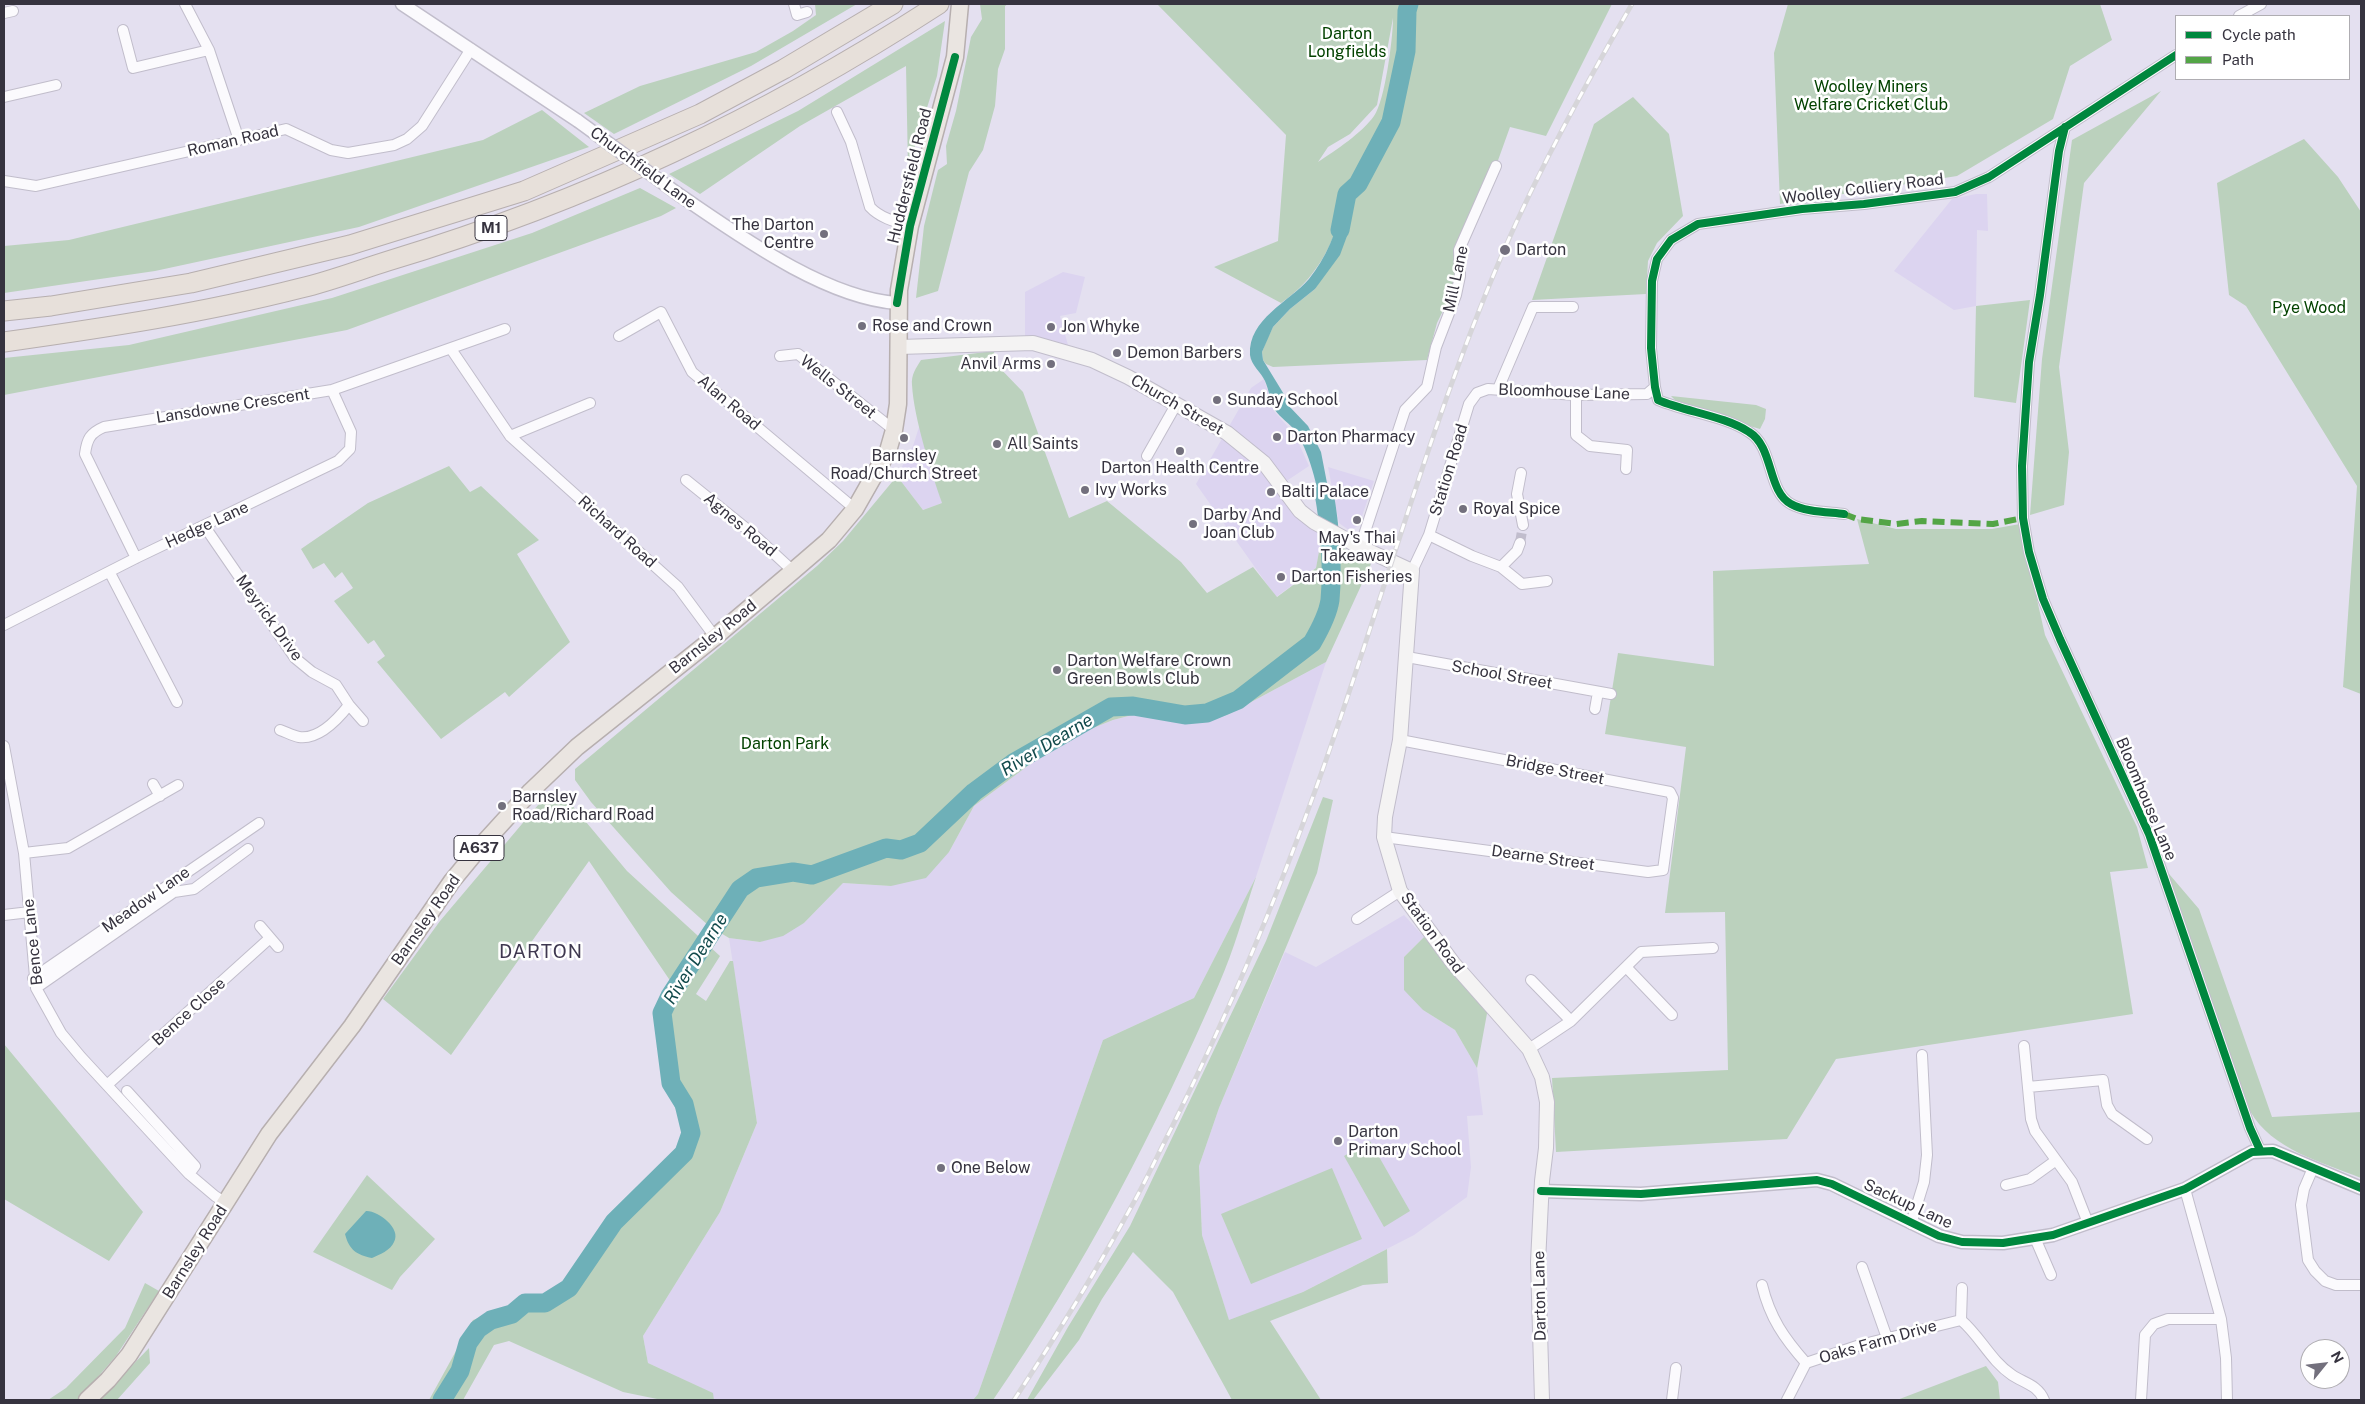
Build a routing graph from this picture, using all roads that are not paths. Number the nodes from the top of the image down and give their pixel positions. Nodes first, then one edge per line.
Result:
1 (185, 4) edge
2 (402, 4) edge
3 (794, 4) edge
4 (893, 4) edge
5 (939, 4) edge
6 (960, 4) edge
7 (2261, 4) edge
8 (807, 12) dead end
9 (2241, 15) edge
10 (123, 30) dead end
11 (471, 49) junction
12 (209, 50) junction
13 (2175, 56) edge
14 (56, 85) dead end
15 (4, 97) edge
16 (837, 112) dead end
17 (2065, 127) junction
18 (239, 140) junction
19 (1496, 172) dead end
20 (4, 181) edge
21 (910, 226) junction
22 (897, 302) junction
23 (1573, 307) dead end
24 (4, 311) edge
25 (505, 329) dead end
26 (619, 336) dead end
27 (4, 342) edge
28 (899, 347) junction
29 (451, 349) junction
30 (780, 356) dead end
31 (1655, 387) junction
32 (1498, 389) junction
33 (332, 390) junction
34 (1576, 395) junction
35 (590, 403) dead end
36 (1176, 403) junction
37 (1469, 404) joint
38 (894, 430) junction
39 (510, 436) junction
40 (1147, 456) dead end
41 (1626, 469) dead end
42 (1520, 473) dead end
43 (686, 480) dead end
44 (856, 509) junction
45 (1844, 514) dead end
46 (1523, 525) tunnel mouth
47 (204, 527) junction
48 (1429, 535) junction
49 (1520, 543) tunnel mouth
50 (1360, 547) junction
51 (136, 558) junction
52 (1501, 567) junction
53 (1412, 571) junction
54 (793, 572) junction
55 (110, 573) junction
56 (1547, 581) dead end
57 (4, 625) edge
58 (715, 637) junction
59 (1407, 657) junction
60 (1598, 692) junction
61 (1612, 694) dead end
62 (178, 702) dead end
63 (349, 706) junction
64 (1595, 709) dead end
65 (364, 721) dead end
66 (280, 730) dead end
67 (1400, 740) junction
68 (4, 746) edge
69 (154, 784) dead end
70 (178, 785) dead end
71 (160, 796) junction
72 (259, 823) dead end
73 (1668, 831) joint
74 (1384, 837) junction
75 (248, 850) dead end
76 (24, 853) junction
77 (1400, 891) junction
78 (30, 912) junction
79 (4, 915) edge
80 (1357, 919) dead end
81 (260, 926) dead end
82 (270, 938) junction
83 (278, 947) dead end
84 (1713, 948) dead end
85 (1626, 967) junction
86 (1531, 980) dead end
87 (35, 983) junction
88 (1672, 1015) dead end
89 (1571, 1021) junction
90 (2024, 1046) dead end
91 (1530, 1050) junction
92 (1922, 1055) dead end
93 (107, 1085) junction
94 (2028, 1087) junction
95 (127, 1091) dead end
96 (2147, 1139) dead end
97 (2260, 1150) junction
98 (2055, 1161) junction
99 (2313, 1168) junction
100 (189, 1174) junction
101 (2006, 1185) dead end
102 (2361, 1188) edge
103 (2185, 1189) junction
104 (1542, 1191) junction
105 (226, 1203) junction
106 (2088, 1223) junction
107 (1911, 1224) junction
108 (2035, 1238) junction
109 (1862, 1267) dead end
110 (2051, 1275) dead end
111 (2361, 1285) edge
112 (1762, 1286) dead end
113 (1962, 1288) dead end
114 (1961, 1320) junction
115 (2221, 1320) junction
116 (1887, 1338) junction
117 (1806, 1363) junction
118 (1676, 1368) dead end
119 (87, 1400) edge
120 (1542, 1400) edge
121 (1672, 1400) edge
122 (1787, 1400) edge
123 (2044, 1400) edge
124 (2141, 1400) edge
125 (2227, 1400) edge

1 - 12 street
2 - 11 street, Churchfield Lane
3 - 8 street
4 - 24 highway, M1
5 - 27 highway, M1
6 - 21 highway, Huddersfield Road / A637
7 - 9 street
10 - 12 street
11 - 18 street, Roman Road
11 - 22 street, Churchfield Lane, bridge
12 - 18 street
13 - 17 street, Woolley Colliery Road
14 - 15 street
16 - 21 street, Huddersfield Road
17 - 31 street, Woolley Colliery Road
17 - 97 street, Bloomhouse Lane
18 - 20 street, Roman Road
19 - 50 street, Mill Lane
21 - 22 highway, Huddersfield Road / A637
22 - 28 highway, Huddersfield Road / A637
23 - 32 street
25 - 29 street, Lansdowne Crescent
26 - 44 street, Alan Road
28 - 36 main road, Church Street
28 - 38 highway, Barnsley Road / A637
29 - 33 street, Lansdowne Crescent
29 - 39 street, Richard Road
30 - 38 street, Wells Street
31 - 34 street, Bloomhouse Lane
31 - 45 street
32 - 34 street, Bloomhouse Lane
32 - 37 street, Bloomhouse Lane
33 - 47 street, Hedge Lane
33 - 51 street, Lansdowne Crescent
34 - 41 street
35 - 39 street
36 - 40 street
36 - 50 main road, Church Street
37 - 48 street, Station Road
38 - 44 highway, Barnsley Road / A637
39 - 58 street, Richard Road
42 - 46 street
43 - 54 street, Agnes Road
44 - 54 highway, Barnsley Road / A637
47 - 51 street, Hedge Lane
47 - 63 street, Meyrick Drive
48 - 52 street, Station Road
48 - 53 street, Station Road
49 - 52 street
50 - 53 main road, Church Street
51 - 55 street, Hedge Lane
52 - 56 street, Station Road
53 - 59 main road, Station Road
54 - 58 highway, Barnsley Road / A637
55 - 57 street, Hedge Lane
55 - 62 street
58 - 105 highway, Barnsley Road / A637
59 - 60 street, School Street
59 - 67 main road, Station Road
60 - 61 street, School Street
60 - 64 street
63 - 65 street, Meyrick Drive
63 - 66 street
67 - 73 street, Bridge Street
67 - 74 main road, Station Road
68 - 76 street, Bence Lane
69 - 71 street
70 - 71 street
71 - 76 street
72 - 87 street, Meadow Lane
73 - 74 street, Dearne Street
74 - 77 main road, Station Road
75 - 87 street, Meadow Lane
76 - 78 street, Bence Lane
77 - 80 street
77 - 91 main road, Station Road
78 - 79 street
78 - 87 street, Bence Lane
81 - 82 street
82 - 83 street
82 - 93 street, Bence Close
84 - 85 street
85 - 88 street
85 - 89 street
86 - 89 street
87 - 93 street, Bence Lane
89 - 91 street
90 - 94 street
91 - 104 main road, Station Road
92 - 107 street
93 - 100 street, Bence Lane
94 - 96 street
94 - 98 street
95 - 100 street
97 - 99 street
97 - 103 street, Sackup Lane
98 - 101 street
98 - 106 street
99 - 102 street
99 - 111 street
100 - 105 street, Bence Lane
103 - 106 street, Sackup Lane
103 - 115 street
104 - 107 street, Sackup Lane
104 - 120 main road, Darton Lane
105 - 119 highway, Barnsley Road / A637
106 - 108 street, Sackup Lane
107 - 108 street, Sackup Lane
108 - 110 street
109 - 116 street
112 - 117 street
113 - 114 street
114 - 116 street, Oaks Farm Drive
114 - 123 street
115 - 124 street
115 - 125 street
116 - 117 street, Oaks Farm Drive
117 - 122 street, Oaks Farm Drive
118 - 121 street

